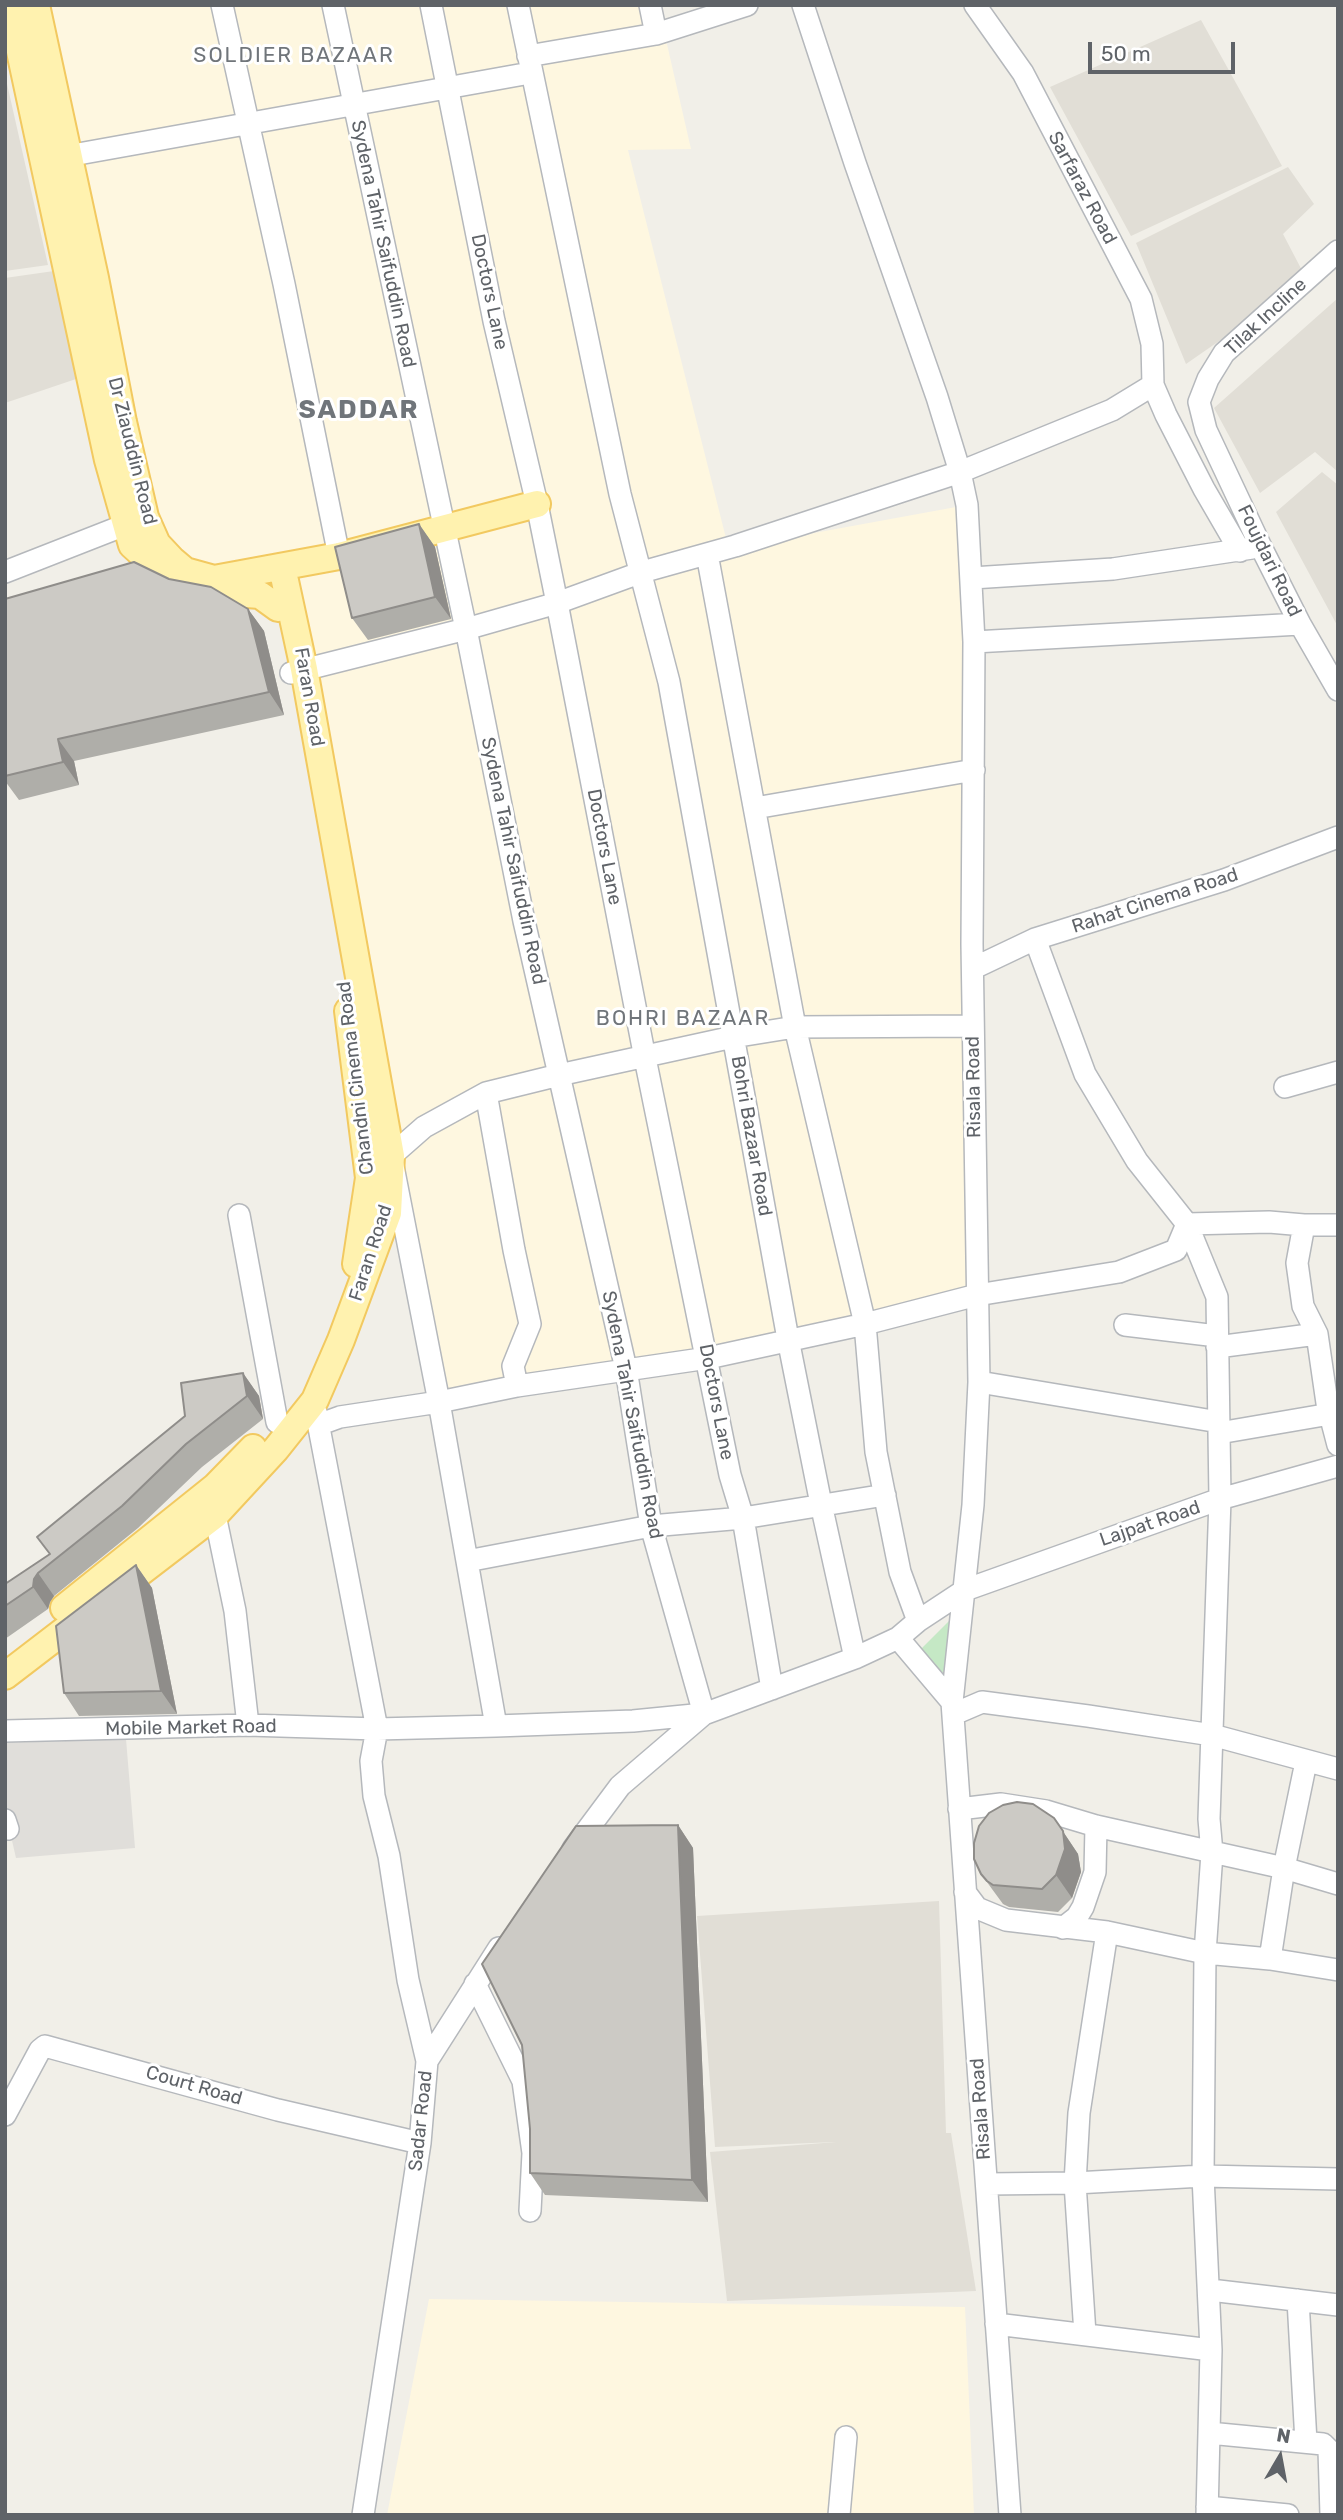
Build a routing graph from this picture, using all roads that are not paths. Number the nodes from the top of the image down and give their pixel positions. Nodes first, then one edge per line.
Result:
1 (10, 5) edge
2 (36, 5) edge
3 (222, 5) edge
4 (332, 5) edge
5 (431, 5) edge
6 (518, 5) edge
7 (650, 5) edge
8 (747, 5) edge
9 (803, 5) edge
10 (975, 5) edge
11 (656, 34) junction
12 (529, 64) junction
13 (447, 88) junction
14 (353, 105) junction
15 (247, 123) junction
16 (67, 156) junction
17 (1338, 251) edge
18 (1153, 385) junction
19 (1206, 430) joint
20 (960, 472) junction
21 (537, 504) junction
22 (125, 525) junction
23 (444, 526) junction
24 (1261, 547) junction
25 (1240, 551) junction
26 (707, 554) junction
27 (339, 556) junction
28 (275, 568) junction
29 (5, 572) edge
30 (642, 572) junction
31 (972, 578) junction
32 (557, 603) junction
33 (278, 608) junction
34 (1300, 624) junction
35 (466, 629) junction
36 (974, 642) junction
37 (297, 671) junction
38 (1338, 690) edge
39 (974, 770) junction
40 (754, 808) junction
41 (1338, 837) edge
42 (1035, 939) junction
43 (974, 968) junction
44 (973, 1026) junction
45 (795, 1027) junction
46 (733, 1037) junction
47 (645, 1058) junction
48 (1338, 1072) edge
49 (559, 1075) junction
50 (1285, 1087) dead end
51 (486, 1093) junction
52 (391, 1156) junction
53 (239, 1215) dead end
54 (1187, 1224) junction
55 (1304, 1225) junction
56 (1338, 1225) edge
57 (977, 1295) junction
58 (865, 1324) junction
59 (1125, 1325) dead end
60 (1317, 1334) junction
61 (788, 1339) junction
62 (1217, 1342) junction
63 (708, 1357) junction
64 (626, 1369) junction
65 (979, 1382) junction
66 (517, 1386) junction
67 (1331, 1399) edge
68 (439, 1402) junction
69 (316, 1412) junction
70 (276, 1422) junction
71 (1219, 1427) junction
72 (1338, 1445) edge
73 (1338, 1466) edge
74 (885, 1495) junction
75 (1220, 1499) junction
76 (821, 1504) junction
77 (215, 1515) junction
78 (743, 1518) junction
79 (651, 1526) junction
80 (467, 1561) junction
81 (965, 1590) junction
82 (918, 1621) junction
83 (898, 1638) junction
84 (5, 1656) edge
85 (855, 1658) junction
86 (5, 1676) edge
87 (772, 1689) junction
88 (953, 1708) junction
89 (704, 1714) junction
90 (248, 1725) junction
91 (496, 1726) junction
92 (377, 1729) junction
93 (5, 1731) edge
94 (1212, 1735) junction
95 (1306, 1762) junction
96 (1338, 1769) edge
97 (960, 1810) junction
98 (1096, 1826) junction
99 (1212, 1853) junction
100 (1284, 1868) junction
101 (557, 1869) edge
102 (1338, 1884) edge
103 (965, 1892) junction
104 (1063, 1928) junction
105 (510, 1931) edge
106 (1107, 1932) junction
107 (1205, 1952) junction
108 (1270, 1959) junction
109 (1338, 1969) edge
110 (475, 1984) junction
111 (428, 2061) junction
112 (5, 2115) edge
113 (420, 2143) junction
114 (1203, 2176) junction
115 (1338, 2179) edge
116 (1076, 2183) junction
117 (986, 2184) junction
118 (530, 2211) dead end
119 (1210, 2290) junction
120 (1298, 2300) junction
121 (1338, 2305) edge
122 (996, 2324) junction
123 (1085, 2334) junction
124 (1211, 2350) junction
125 (1209, 2433) junction
126 (846, 2437) dead end
127 (1306, 2442) junction
128 (1207, 2511) edge
129 (363, 2515) edge
130 (839, 2515) edge
131 (1010, 2515) edge
132 (1288, 2515) edge
133 (1331, 2515) edge

1 - 22 main road, Dr Ziauddin Road
2 - 16 main road, Dr Ziauddin Road
3 - 15 street
4 - 14 street, Sydena Tahir Saifuddin Road
5 - 13 street, Doctors Lane
6 - 12 street, Bohri Bazaar Road
7 - 11 street
8 - 11 street
9 - 20 street, Risala Road
10 - 18 street, Sarfaraz Road
11 - 12 street
12 - 13 street
12 - 30 street, Bohri Bazaar Road
13 - 14 street
13 - 21 street, Doctors Lane
14 - 15 street
14 - 23 street, Sydena Tahir Saifuddin Road
15 - 16 street
15 - 27 street
16 - 28 main road, Dr Ziauddin Road
17 - 19 street, Tilak Incline
18 - 20 street
18 - 25 street
19 - 24 street, Foujdari Road
20 - 26 street
20 - 31 street, Risala Road
21 - 23 main road, Dr Ziauddin Road
21 - 32 street, Doctors Lane
22 - 29 street
22 - 33 main road, Dr Ziauddin Road
23 - 27 main road, Dr Ziauddin Road
23 - 35 street, Sydena Tahir Saifuddin Road
24 - 25 street
24 - 34 street, Foujdari Road
25 - 31 street
26 - 30 street
26 - 40 street
27 - 28 main road, Dr Ziauddin Road
28 - 33 main road, Chandni Cinema Road
28 - 37 main road, Faran Road
30 - 32 street
30 - 46 street, Bohri Bazaar Road
31 - 36 street, Risala Road
32 - 35 street
32 - 47 street, Doctors Lane
33 - 37 main road, Chandni Cinema Road
34 - 36 street
34 - 38 street, Foujdari Road
35 - 37 street
35 - 49 street, Sydena Tahir Saifuddin Road
36 - 39 street, Risala Road
37 - 52 main road, Faran Road
37 - 70 main road, Chandni Cinema Road
39 - 40 street
39 - 43 street, Risala Road
40 - 45 street
41 - 42 street, Rahat Cinema Road
42 - 43 street, Rahat Cinema Road
42 - 54 street
43 - 44 street, Risala Road
44 - 45 street
44 - 57 street, Risala Road
45 - 46 street
45 - 58 street
46 - 47 street
46 - 61 street, Bohri Bazaar Road
47 - 49 street
47 - 63 street, Doctors Lane
48 - 50 street
49 - 51 street
49 - 64 street, Sydena Tahir Saifuddin Road
51 - 52 street
51 - 66 street
52 - 68 street
52 - 69 main road, Faran Road
53 - 70 street
54 - 55 street
54 - 57 street
54 - 62 street
55 - 56 street
55 - 60 street
57 - 58 street
57 - 65 street, Risala Road
58 - 61 street
58 - 74 street
59 - 62 street
60 - 62 street
60 - 67 street
61 - 63 street
61 - 76 street, Bohri Bazaar Road
62 - 71 street
63 - 64 street
63 - 78 street, Doctors Lane
64 - 66 street
64 - 79 street, Sydena Tahir Saifuddin Road
65 - 71 street
65 - 81 street, Risala Road
66 - 68 street
67 - 71 street
67 - 72 street
68 - 69 street
68 - 80 street
69 - 77 main road, Faran Road
69 - 92 street
70 - 84 main road, Chandni Cinema Road
71 - 75 street
73 - 75 street, Lajpat Road
74 - 76 street
74 - 82 street
75 - 81 street, Lajpat Road
75 - 94 street
76 - 78 street
76 - 85 street, Bohri Bazaar Road
77 - 86 main road, Faran Road
77 - 90 street
78 - 79 street
78 - 87 street, Doctors Lane
79 - 80 street
79 - 89 street, Sydena Tahir Saifuddin Road
80 - 91 street
81 - 82 street, Lajpat Road
81 - 88 street, Risala Road
82 - 83 street, Lajpat Road
83 - 85 street, Lajpat Road
83 - 88 street
85 - 87 street, Lajpat Road
87 - 89 street, Lajpat Road
88 - 94 street
88 - 97 street, Risala Road
89 - 91 street, Mobile Market Road
89 - 101 street
90 - 92 street, Mobile Market Road
90 - 93 street, Mobile Market Road
91 - 92 street, Mobile Market Road
92 - 111 street, Sadar Road
94 - 95 street
94 - 99 street
95 - 96 street
95 - 100 street
97 - 98 street
97 - 103 street, Risala Road
98 - 99 street
98 - 104 street
99 - 100 street
99 - 107 street
100 - 102 street
100 - 108 street
103 - 104 street
103 - 117 street, Risala Road
104 - 106 street
105 - 110 street
106 - 107 street
106 - 116 street
107 - 108 street
107 - 114 street
108 - 109 street
110 - 111 street
110 - 118 street
111 - 113 street, Sadar Road
112 - 113 street, Court Road
113 - 129 street, Sadar Road
114 - 115 street
114 - 116 street
114 - 119 street
116 - 117 street
116 - 123 street
117 - 122 street, Risala Road
119 - 120 street
119 - 124 street
120 - 121 street
120 - 127 street
122 - 123 street
122 - 131 street, Risala Road
123 - 124 street
124 - 125 street
125 - 127 street
125 - 128 street
126 - 130 street
127 - 133 street
128 - 132 street

